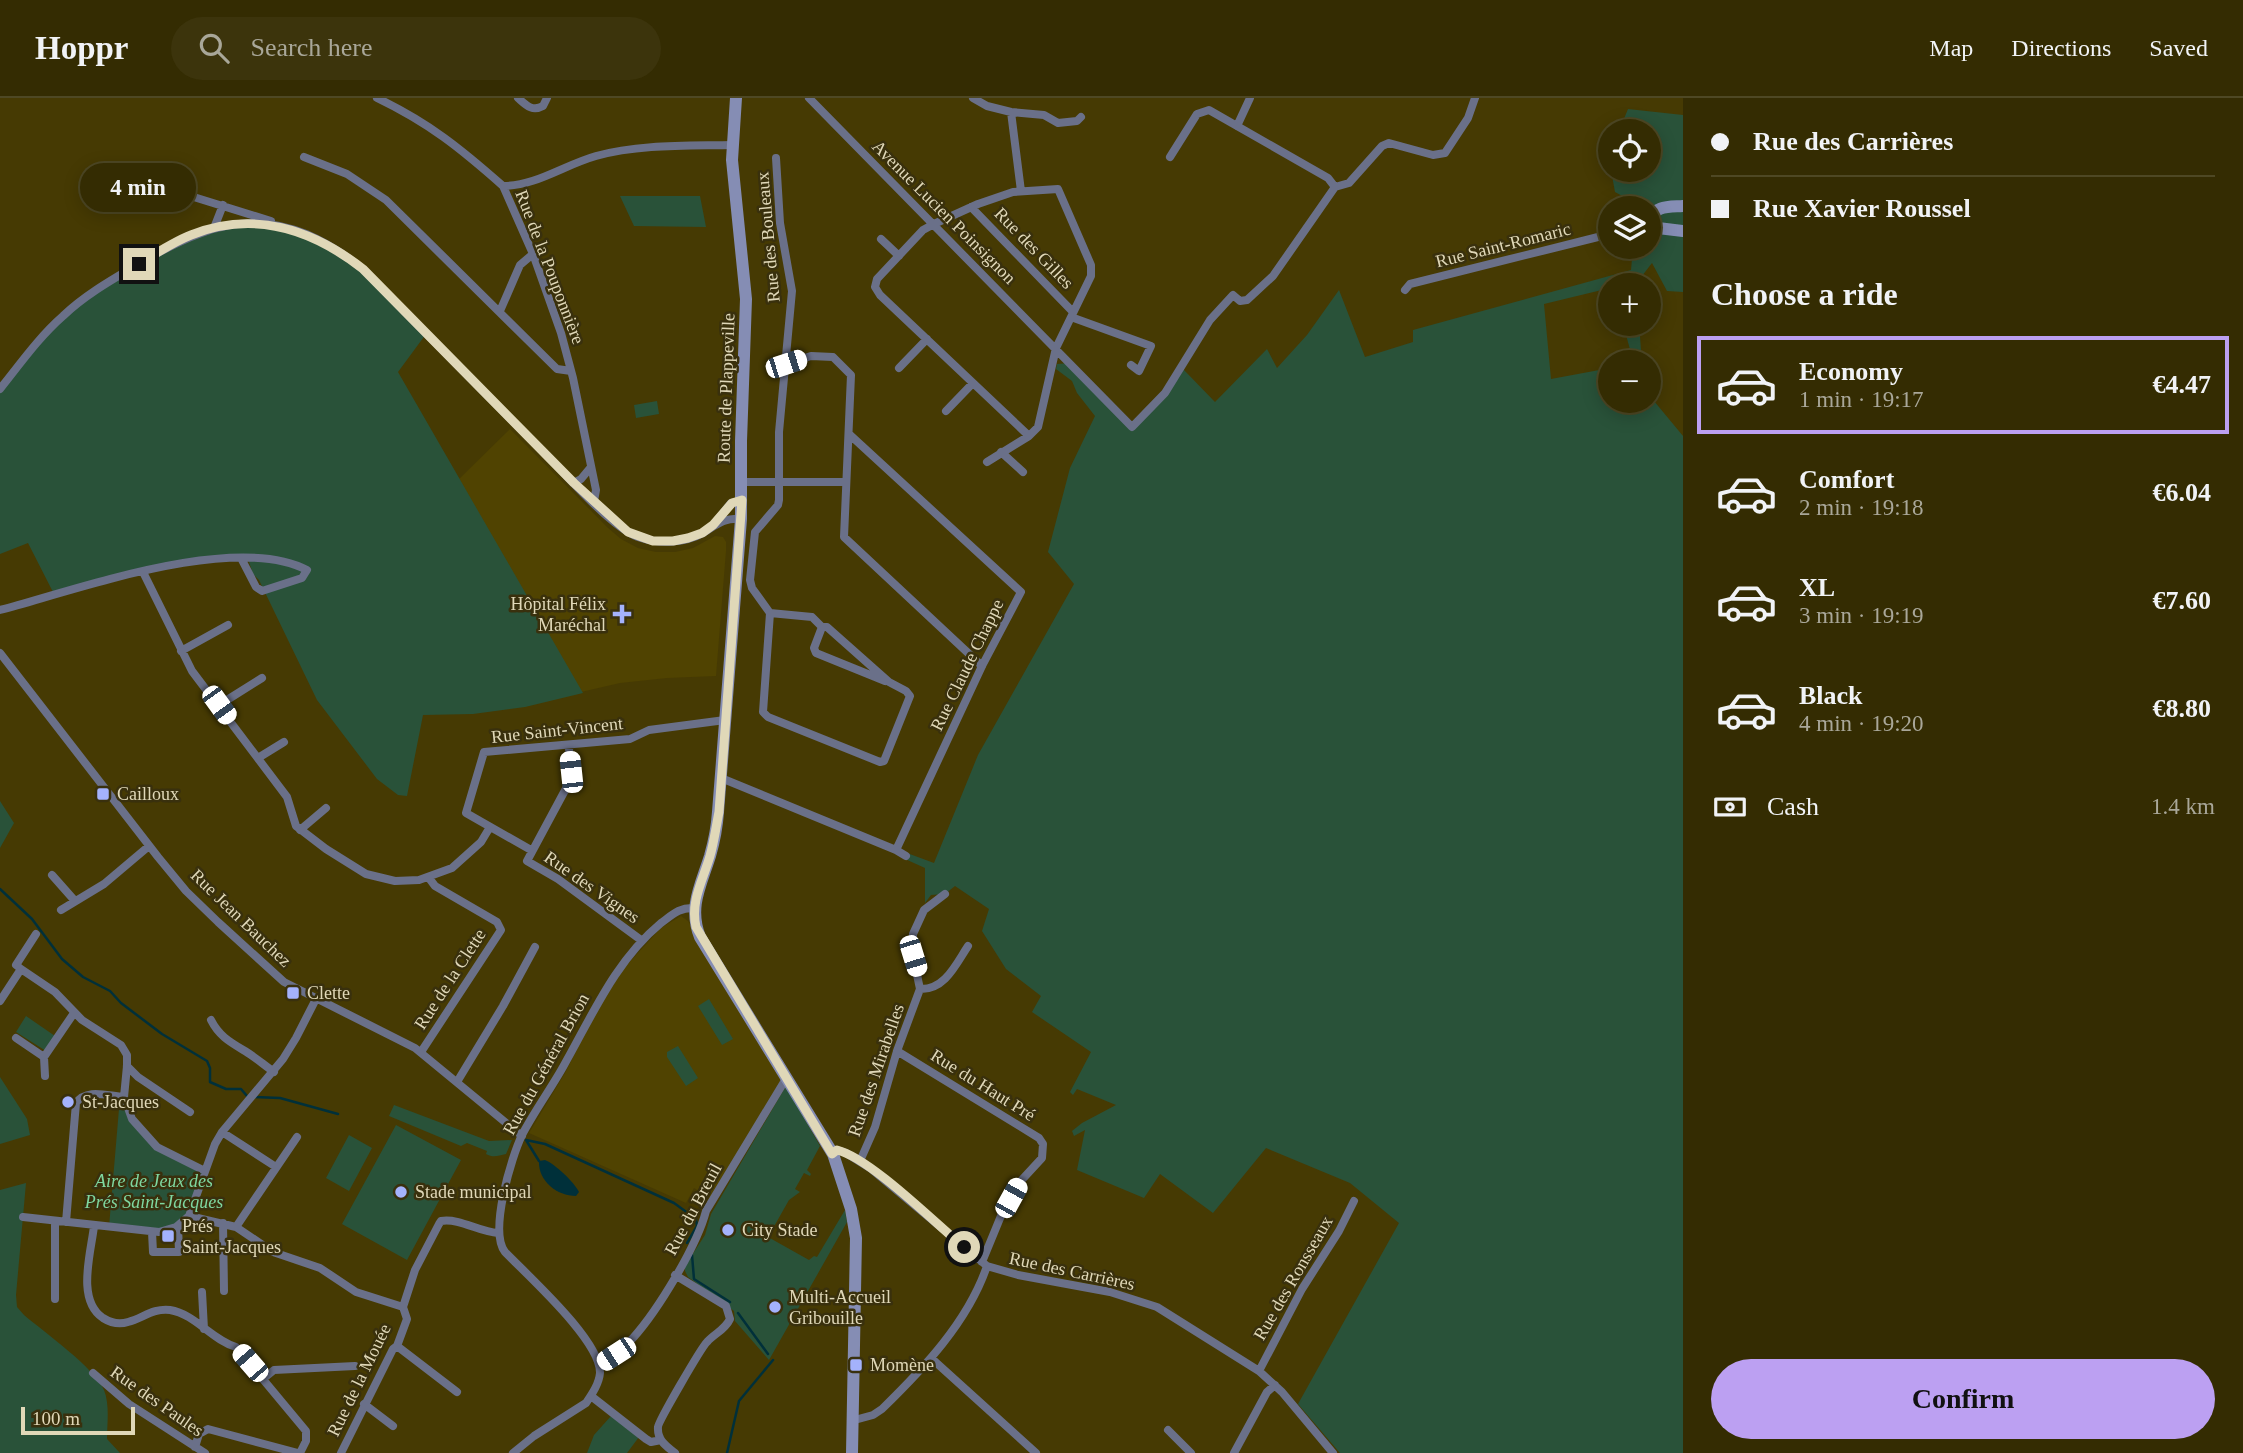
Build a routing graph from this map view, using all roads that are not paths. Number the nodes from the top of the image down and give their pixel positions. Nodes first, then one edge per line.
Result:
1 (377, 98) edge
2 (518, 98) edge
3 (547, 98) edge
4 (736, 98) edge
5 (809, 98) edge
6 (973, 98) edge
7 (1250, 98) edge
8 (1475, 98) edge
9 (1011, 112) junction
10 (1080, 117) dead end
11 (1237, 126) junction
12 (732, 145) junction
13 (304, 157) dead end
14 (1170, 157) dead end
15 (776, 158) dead end
16 (503, 186) junction
17 (1335, 187) junction
18 (168, 189) dead end
19 (1021, 191) junction
20 (223, 205) junction
21 (1683, 206) edge
22 (971, 207) junction
23 (1661, 208) edge
24 (934, 224) junction
25 (280, 226) junction
26 (214, 228) junction
27 (1661, 228) edge
28 (1683, 231) edge
29 (1598, 237) edge
30 (881, 239) dead end
31 (533, 254) junction
32 (900, 256) junction
33 (1405, 290) dead end
34 (500, 311) junction
35 (1072, 314) junction
36 (927, 339) junction
37 (1056, 348) junction
38 (568, 357) junction
39 (549, 361) junction
40 (786, 364) junction
41 (1131, 365) dead end
42 (899, 368) dead end
43 (571, 371) junction
44 (973, 383) junction
45 (0, 389) edge
46 (946, 411) dead end
47 (849, 434) junction
48 (1029, 436) junction
49 (1001, 452) junction
50 (987, 462) dead end
51 (591, 467) junction
52 (1023, 472) dead end
53 (742, 482) junction
54 (779, 482) junction
55 (846, 482) junction
56 (574, 483) junction
57 (742, 500) junction
58 (594, 501) junction
59 (741, 519) junction
60 (713, 525) junction
61 (241, 558) junction
62 (143, 572) junction
63 (0, 610) edge
64 (770, 612) junction
65 (228, 625) dead end
66 (822, 627) junction
67 (181, 651) junction
68 (0, 653) edge
69 (982, 666) junction
70 (262, 678) dead end
71 (889, 682) junction
72 (219, 705) junction
73 (725, 720) junction
74 (284, 743) dead end
75 (569, 745) junction
76 (258, 758) junction
77 (721, 778) junction
78 (326, 808) dead end
79 (490, 827) junction
80 (300, 830) junction
81 (149, 846) junction
82 (531, 850) junction
83 (896, 850) junction
84 (906, 856) dead end
85 (52, 874) dead end
86 (429, 878) junction
87 (945, 894) dead end
88 (75, 901) junction
89 (694, 908) junction
90 (61, 910) dead end
91 (36, 934) dead end
92 (641, 940) junction
93 (968, 946) dead end
94 (535, 947) dead end
95 (21, 969) junction
96 (920, 989) junction
97 (316, 999) junction
98 (0, 1001) edge
99 (74, 1013) junction
100 (211, 1020) dead end
101 (16, 1038) dead end
102 (897, 1051) junction
103 (421, 1052) junction
104 (44, 1057) junction
105 (127, 1066) junction
106 (274, 1072) junction
107 (45, 1076) dead end
108 (787, 1077) junction
109 (457, 1082) junction
110 (124, 1097) junction
111 (190, 1112) dead end
112 (222, 1132) junction
113 (522, 1136) junction
114 (296, 1137) dead end
115 (832, 1154) junction
116 (860, 1161) junction
117 (276, 1167) junction
118 (205, 1171) junction
119 (1354, 1201) dead end
120 (189, 1216) junction
121 (23, 1217) dead end
122 (55, 1221) junction
123 (66, 1222) junction
124 (223, 1223) junction
125 (94, 1226) junction
126 (178, 1226) junction
127 (236, 1227) junction
128 (152, 1232) junction
129 (498, 1233) junction
130 (985, 1264) junction
131 (675, 1275) junction
132 (224, 1291) dead end
133 (202, 1292) dead end
134 (55, 1298) dead end
135 (403, 1307) junction
136 (204, 1329) junction
137 (397, 1346) junction
138 (931, 1358) junction
139 (599, 1365) junction
140 (355, 1366) dead end
141 (1259, 1371) junction
142 (93, 1373) dead end
143 (263, 1379) junction
144 (1275, 1385) junction
145 (457, 1392) dead end
146 (591, 1396) junction
147 (365, 1404) junction
148 (851, 1421) junction
149 (393, 1426) dead end
150 (1168, 1430) dead end
151 (661, 1440) junction
152 (195, 1447) junction
153 (205, 1453) edge
154 (299, 1453) edge
155 (341, 1453) edge
156 (513, 1453) edge
157 (676, 1453) edge
158 (852, 1453) edge
159 (1036, 1453) edge
160 (1191, 1453) edge
161 (1234, 1453) edge
162 (1333, 1453) edge

1 - 16 street
2 - 3 street
4 - 12 street, Route de Plappeville
5 - 24 street, Avenue Lucien Poinsignon
6 - 9 street
7 - 11 street
8 - 17 street
9 - 10 street
9 - 19 street
11 - 14 street
11 - 17 street
12 - 16 street, Rue de la Pouponnière
12 - 53 street, Route de Plappeville
13 - 34 street
15 - 40 street, Rue des Bouleaux
16 - 31 street, Rue de la Pouponnière
17 - 37 street, Avenue Lucien Poinsignon
18 - 20 street
19 - 22 street
19 - 35 street
20 - 25 street
20 - 26 street
21 - 23 street
22 - 24 street
22 - 35 street, Rue des Gilles
24 - 32 street
24 - 37 street, Avenue Lucien Poinsignon
25 - 26 street
25 - 56 street
26 - 45 street
27 - 28 street
29 - 33 street, Rue Saint-Romaric
30 - 32 street
31 - 34 street
31 - 38 street, Rue de la Pouponnière
32 - 36 street
34 - 39 street
35 - 37 street
35 - 41 street
36 - 42 street
36 - 44 street
37 - 48 street
38 - 39 street
38 - 43 street, Rue de la Pouponnière
39 - 43 street
40 - 47 street
40 - 54 street, Rue des Bouleaux
43 - 51 street, Rue de la Pouponnière
44 - 46 street
44 - 48 street
47 - 55 street
47 - 69 street, Rue Claude Chappe
48 - 49 street
49 - 50 street
49 - 52 street
51 - 56 street
51 - 58 street, Rue de la Pouponnière
53 - 54 street
53 - 57 street, Route de Plappeville
54 - 55 street
54 - 64 street, Rue des Bouleaux
55 - 69 street
56 - 58 street
57 - 59 street, Route de Plappeville
57 - 60 street
58 - 60 street
59 - 60 street
59 - 73 street, Route de Plappeville
61 - 61 street
61 - 62 street
62 - 63 street
62 - 67 street
64 - 66 street
64 - 71 street
65 - 67 street
66 - 71 street
66 - 71 street
67 - 72 street
68 - 81 street, Rue Jean Bauchez
69 - 83 street, Rue Claude Chappe
70 - 72 street
72 - 76 street
73 - 75 street, Rue Saint-Vincent
73 - 77 street, Route de Plappeville
74 - 76 street
75 - 79 street, Rue Saint-Vincent
75 - 82 street, Rue des Vignes
76 - 80 street
77 - 83 street
77 - 89 street, Route de Plappeville
78 - 80 street
79 - 82 street, Rue Saint-Vincent
79 - 86 street
80 - 86 street
81 - 88 street
81 - 97 street, Rue Jean Bauchez
82 - 92 street, Rue des Vignes
83 - 84 street
85 - 88 street
86 - 103 street, Rue de la Clette
87 - 96 street, Rue des Mirabelles
88 - 90 street
89 - 92 street, Rue du Général Brion
89 - 108 street
91 - 95 street
92 - 113 street, Rue du Général Brion
93 - 96 street, Rue des Mirabelles
94 - 109 street
95 - 98 street
95 - 99 street
96 - 102 street, Rue des Mirabelles
97 - 103 street, Rue Jean Bauchez
97 - 106 street
99 - 104 street
99 - 105 street
100 - 106 street
101 - 104 street
102 - 116 street, Rue des Mirabelles
102 - 130 street, Rue du Haut Pré
103 - 109 street, Rue Jean Bauchez
104 - 107 street
105 - 110 street
105 - 111 street
106 - 112 street
108 - 115 street
108 - 131 street, Rue du Breuil
109 - 113 street, Rue Jean Bauchez
110 - 118 street
110 - 123 street
112 - 117 street
112 - 118 street
113 - 129 street, Rue du Général Brion
114 - 117 street
115 - 116 street, Rue des Carrières
115 - 148 street
116 - 130 street, Rue des Carrières
117 - 127 street
118 - 120 street
119 - 141 street, Rue des Ronsseaux
120 - 124 street
120 - 126 street
121 - 122 street
122 - 123 street
122 - 134 street
123 - 125 street
124 - 127 street
124 - 132 street
125 - 128 street
125 - 136 street
126 - 128 street
126 - 128 street
127 - 135 street
129 - 135 street, Rue de la Mouée
129 - 139 street
130 - 138 street, Rue du Haut Pré
130 - 141 street, Rue des Carrières
131 - 139 street
131 - 151 street, Rue du Breuil
133 - 136 street
135 - 137 street, Rue de la Mouée
136 - 143 street
137 - 145 street
137 - 147 street, Rue de la Mouée
138 - 148 street, Rue du Haut Pré
138 - 159 street
139 - 146 street
140 - 143 street
141 - 144 street, Rue des Carrières
142 - 152 street, Rue des Paules
143 - 154 street
144 - 161 street
144 - 162 street, Rue des Carrières
146 - 151 street
146 - 156 street
147 - 149 street
147 - 155 street, Rue de la Mouée
148 - 158 street
150 - 160 street
151 - 157 street
152 - 153 street, Rue des Paules
152 - 154 street

